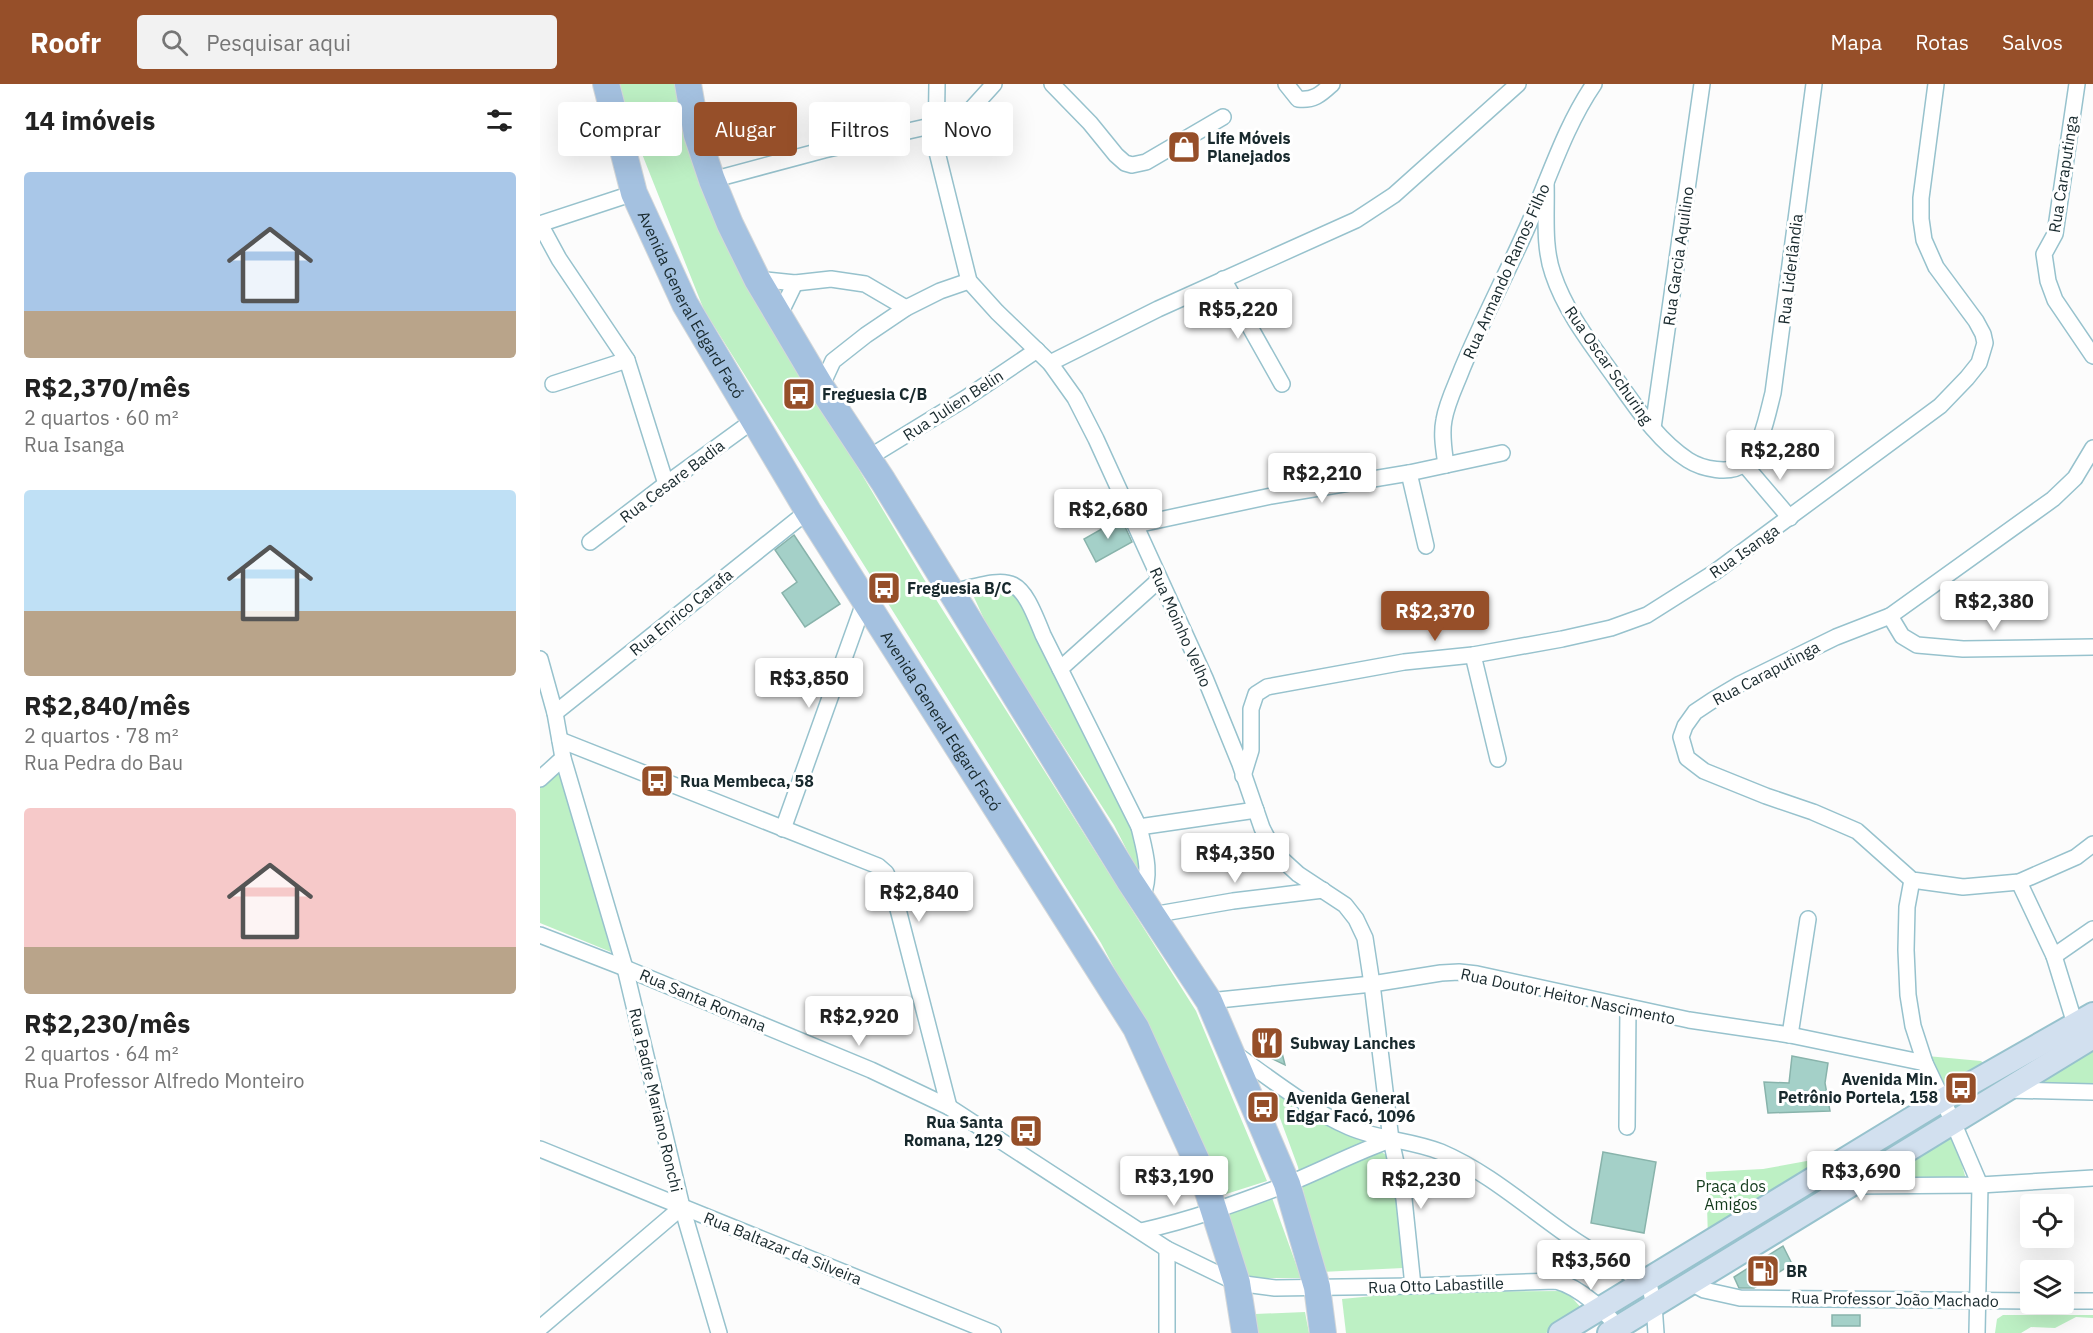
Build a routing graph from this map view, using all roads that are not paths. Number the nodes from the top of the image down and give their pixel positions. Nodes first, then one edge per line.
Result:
1 (606, 84) edge
2 (688, 84) edge
3 (937, 84) edge
4 (994, 84) edge
5 (1052, 84) edge
6 (1286, 84) edge
7 (1332, 84) edge
8 (1518, 84) edge
9 (1594, 84) edge
10 (1702, 84) edge
11 (1814, 84) edge
12 (1936, 84) edge
13 (2077, 84) edge
14 (936, 102) edge
15 (978, 102) edge
16 (1223, 117) dead end
17 (922, 128) edge
18 (938, 156) edge
19 (712, 180) junction
20 (1546, 183) junction
21 (634, 193) junction
22 (540, 224) edge
23 (757, 279) junction
24 (1223, 279) junction
25 (969, 281) junction
26 (795, 283) junction
27 (906, 308) junction
28 (779, 316) junction
29 (1037, 350) junction
30 (2093, 356) edge
31 (627, 360) junction
32 (833, 361) junction
33 (807, 363) junction
34 (1050, 363) junction
35 (553, 384) dead end
36 (1282, 384) dead end
37 (821, 387) junction
38 (754, 420) junction
39 (1653, 428) junction
40 (2093, 448) edge
41 (1502, 453) dead end
42 (868, 458) junction
43 (1744, 464) junction
44 (1446, 465) junction
45 (1409, 473) junction
46 (666, 484) junction
47 (808, 511) junction
48 (1790, 518) junction
49 (1136, 525) junction
50 (590, 542) dead end
51 (1426, 546) dead end
52 (1159, 580) junction
53 (952, 592) junction
54 (865, 600) junction
55 (1890, 616) junction
56 (2093, 648) edge
57 (1473, 655) junction
58 (540, 659) edge
59 (1060, 669) junction
60 (555, 713) junction
61 (560, 740) junction
62 (563, 758) junction
63 (1498, 759) dead end
64 (1243, 776) junction
65 (540, 779) edge
66 (1256, 810) junction
67 (1140, 827) junction
68 (783, 828) junction
69 (2093, 844) edge
70 (1912, 879) junction
71 (2019, 882) junction
72 (1323, 890) junction
73 (1147, 906) junction
74 (1808, 919) dead end
75 (2093, 929) edge
76 (540, 935) edge
77 (2054, 956) junction
78 (625, 968) junction
79 (1372, 984) junction
80 (1209, 1001) junction
81 (1628, 1007) junction
82 (2087, 1025) edge
83 (1790, 1035) junction
84 (1232, 1052) junction
85 (1925, 1063) junction
86 (2007, 1090) junction
87 (2093, 1092) edge
88 (1942, 1100) junction
89 (949, 1107) junction
90 (1953, 1122) junction
91 (1627, 1127) dead end
92 (1391, 1140) junction
93 (540, 1149) edge
94 (2093, 1178) edge
95 (1287, 1184) junction
96 (1980, 1185) junction
97 (1849, 1186) junction
98 (682, 1207) junction
99 (1215, 1212) junction
100 (1141, 1231) junction
101 (1571, 1238) junction
102 (1167, 1249) junction
103 (1556, 1281) junction
104 (1643, 1282) junction
105 (1237, 1283) junction
106 (1690, 1283) junction
107 (1413, 1286) junction
108 (1317, 1287) junction
109 (1977, 1300) junction
110 (2020, 1301) edge
111 (2074, 1301) edge
112 (2093, 1302) edge
113 (1654, 1305) junction
114 (1599, 1310) junction
115 (540, 1328) edge
116 (1616, 1331) edge
117 (719, 1333) edge
118 (993, 1333) edge
119 (1167, 1333) edge
120 (1245, 1333) edge
121 (1323, 1333) edge
122 (1560, 1333) edge
123 (1656, 1333) edge
124 (1977, 1333) edge

1 - 21 main road, Avenida General Edgard Facó
2 - 19 main road
3 - 14 street, Rua Moinho Velho
4 - 15 street
5 - 16 street
6 - 7 street
8 - 24 street
9 - 20 street, Rua Armando Ramos Filho
10 - 39 street, Rua Garcia Aquilino
11 - 43 street, Rua Liderlândia
12 - 48 street, Rua Isanga
13 - 30 street, Rua Caraputinga
17 - 19 street
18 - 25 street, Rua Moinho Velho
19 - 23 main road
20 - 39 street, Rua Oscar Schuring
20 - 44 street, Rua Armando Ramos Filho
21 - 22 street
21 - 38 main road, Avenida General Edgard Facó
22 - 31 street
23 - 26 street
23 - 28 main road
24 - 34 street
24 - 36 street
25 - 27 street
25 - 29 street, Rua Moinho Velho
26 - 27 street
26 - 28 street
27 - 32 street
28 - 33 main road
29 - 34 street, Rua Moinho Velho
29 - 42 street, Rua Julien Belin
31 - 35 street
31 - 46 street
32 - 33 street
32 - 37 street
33 - 37 main road
34 - 49 street, Rua Moinho Velho
37 - 42 main road
38 - 46 street, Rua Cesare Badia
38 - 47 main road, Avenida General Edgard Facó
39 - 43 street, Rua Oscar Schuring
40 - 55 street, Rua Caraputinga
41 - 44 street
42 - 53 main road
43 - 48 street
44 - 45 street
45 - 49 street
45 - 51 street
46 - 50 street, Rua Cesare Badia
47 - 54 main road, Avenida General Edgard Facó
47 - 60 street, Rua Enrico Carafa
48 - 57 street, Rua Isanga
49 - 52 street, Rua Moinho Velho
52 - 59 street
52 - 64 street, Rua Moinho Velho
53 - 59 street
53 - 73 main road
54 - 68 street
54 - 99 main road, Avenida General Edgard Facó
55 - 56 street
55 - 70 street, Rua Caraputinga
57 - 63 street
57 - 64 street, Rua Isanga
58 - 60 street, Rua Padre Mariano Ronchi
59 - 67 street
60 - 61 street, Rua Padre Mariano Ronchi
61 - 62 street, Rua Padre Mariano Ronchi
61 - 68 street
62 - 65 street
62 - 78 street, Rua Padre Mariano Ronchi
64 - 66 street, Rua Moinho Velho
66 - 67 street
66 - 72 street, Rua Moinho Velho
67 - 73 street
68 - 89 street
69 - 71 street
70 - 71 street
70 - 85 street
71 - 77 street
72 - 73 street
72 - 79 street, Rua Moinho Velho
73 - 80 main road
74 - 83 street
75 - 77 street
76 - 78 street, Rua Santa Romana
77 - 82 street
78 - 89 street, Rua Santa Romana
78 - 98 street, Rua Padre Mariano Ronchi
79 - 80 street, Rua Doutor Heitor Nascimento
79 - 81 street, Rua Doutor Heitor Nascimento
79 - 92 street, Rua Moinho Velho
80 - 84 main road
81 - 83 street, Rua Doutor Heitor Nascimento
81 - 91 street
82 - 86 main road
82 - 88 main road
83 - 85 street, Rua Doutor Heitor Nascimento
84 - 92 street
84 - 95 main road
85 - 88 street
86 - 87 street
86 - 90 main road
88 - 90 street
88 - 104 main road
89 - 100 street, Rua Santa Romana
90 - 96 street
90 - 97 main road
92 - 95 street
92 - 101 street
92 - 107 street, Rua Moinho Velho
93 - 98 street, Rua Baltazar da Silveira
94 - 96 street
95 - 99 street
95 - 108 main road
96 - 97 street
96 - 109 street
97 - 106 main road
98 - 115 street
98 - 117 street, Rua Padre Mariano Ronchi
98 - 118 street, Rua Baltazar da Silveira
99 - 100 street
99 - 105 main road, Avenida General Edgard Facó
100 - 102 street, Rua Santa Romana
101 - 103 street
101 - 104 street
102 - 105 street, Rua Santa Romana
102 - 119 street
103 - 107 street, Rua Otto Labastille
103 - 114 street, Rua Otto Labastille
104 - 113 street
104 - 114 main road
105 - 108 street, Rua Otto Labastille
105 - 120 main road, Avenida General Edgard Facó
106 - 109 street, Rua Professor João Machado
106 - 113 main road
107 - 108 street, Rua Otto Labastille
108 - 121 main road
109 - 110 street, Rua Professor João Machado
109 - 124 street
111 - 112 street
113 - 116 main road
113 - 123 street
114 - 116 street, Rua Otto Labastille
114 - 122 main road

